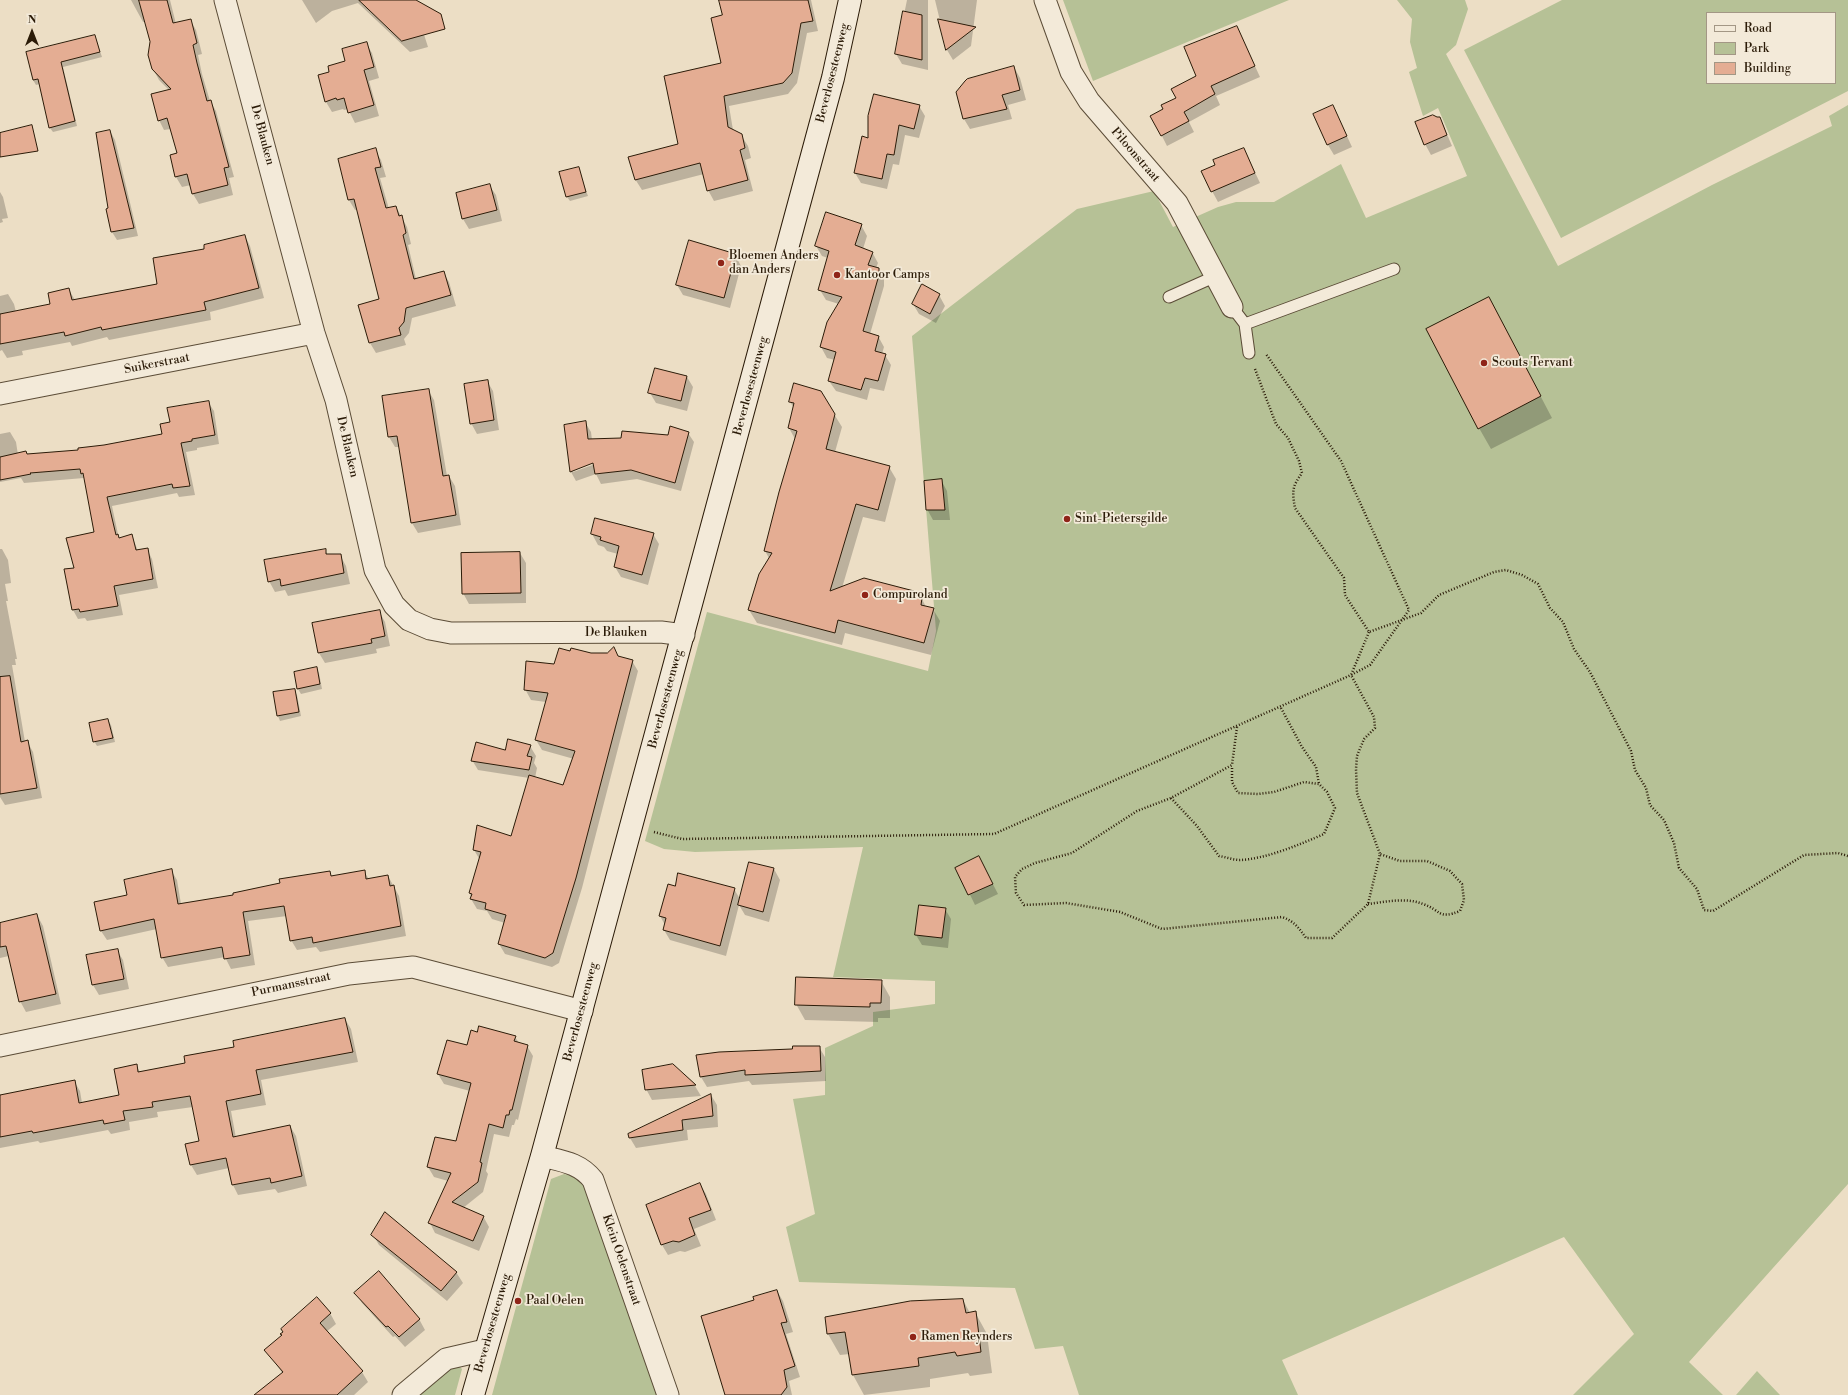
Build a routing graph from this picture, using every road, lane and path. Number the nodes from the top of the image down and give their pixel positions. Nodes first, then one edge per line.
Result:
1 (225, 0) edge
2 (850, 0) edge
3 (1045, 0) edge
4 (1394, 269) dead end
5 (1216, 276) junction
6 (1169, 296) dead end
7 (1232, 307) joint
8 (1245, 324) junction
9 (314, 333) junction
10 (1249, 354) joint
11 (0, 394) edge
12 (1403, 619) junction
13 (1369, 632) junction
14 (684, 635) junction
15 (1351, 675) junction
16 (1281, 708) junction
17 (1238, 726) junction
18 (1232, 765) junction
19 (1319, 784) junction
20 (1171, 798) junction
21 (632, 826) junction
22 (1380, 854) junction
23 (1848, 856) edge
24 (1368, 904) junction
25 (582, 1011) junction
26 (0, 1046) edge
27 (542, 1156) junction
28 (485, 1350) junction
29 (403, 1395) edge
30 (473, 1395) edge
31 (668, 1395) edge

1 - 9 street, De Blauken
2 - 14 street, Beverlosesteenweg
3 - 5 street, Piloonstraat
4 - 8 lane
5 - 6 lane
5 - 7 street, Piloonstraat
7 - 8 lane
8 - 10 lane
8 - 12 path
9 - 11 street, Suikerstraat
9 - 14 street, De Blauken
10 - 13 path
12 - 13 path
12 - 15 path
12 - 23 path
13 - 15 path
14 - 21 street, Beverlosesteenweg
15 - 16 path
15 - 22 path
16 - 17 path
16 - 19 path
17 - 18 path
17 - 21 path
18 - 19 path
18 - 20 path
19 - 20 path
20 - 24 path
21 - 25 street, Beverlosesteenweg
22 - 24 path
22 - 24 path
25 - 26 street, Purmansstraat
25 - 27 street, Beverlosesteenweg
27 - 28 street, Beverlosesteenweg
27 - 31 street, Klein Oelenstraat
28 - 29 street
28 - 30 street, Beverlosesteenweg

